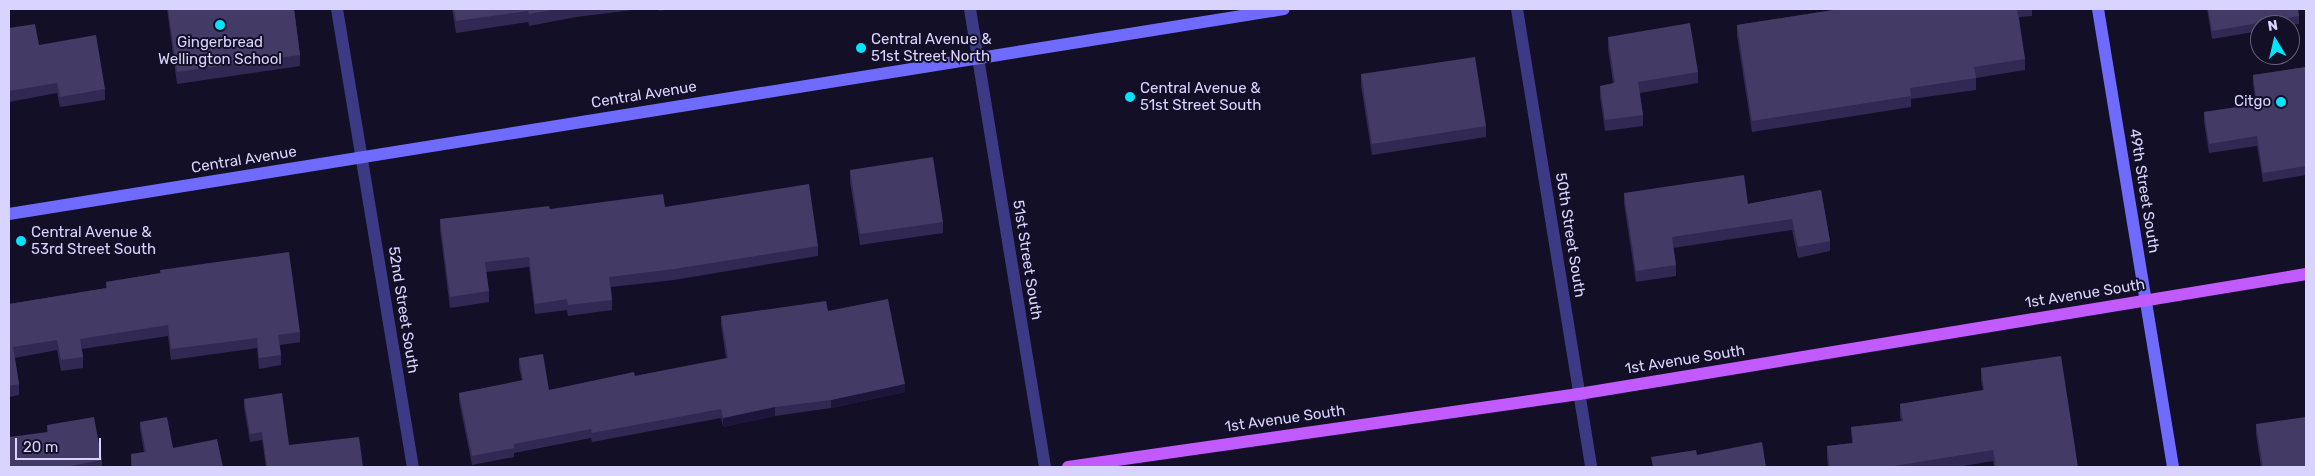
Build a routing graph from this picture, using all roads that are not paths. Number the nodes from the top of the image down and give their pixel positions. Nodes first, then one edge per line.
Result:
1 (337, 9) edge
2 (970, 9) edge
3 (1284, 9) edge
4 (1517, 9) edge
5 (2098, 9) edge
6 (978, 58) junction
7 (362, 158) junction
8 (9, 214) edge
9 (2306, 274) edge
10 (2146, 301) junction
11 (1579, 394) junction
12 (412, 467) edge
13 (1044, 467) edge
14 (1068, 467) edge
15 (1591, 467) edge
16 (2173, 467) edge

1 - 7 street, 52nd Street South
2 - 6 street, 51st Street South
3 - 6 main road, Central Avenue
4 - 11 street, 50th Street South
5 - 10 main road, 49th Street South
6 - 7 main road, Central Avenue
6 - 13 street, 51st Street South
7 - 8 main road, Central Avenue
7 - 12 street, 52nd Street South
9 - 10 main road, 1st Avenue South
10 - 11 main road, 1st Avenue South
10 - 16 main road, 49th Street South
11 - 14 main road, 1st Avenue South
11 - 15 street, 50th Street South

